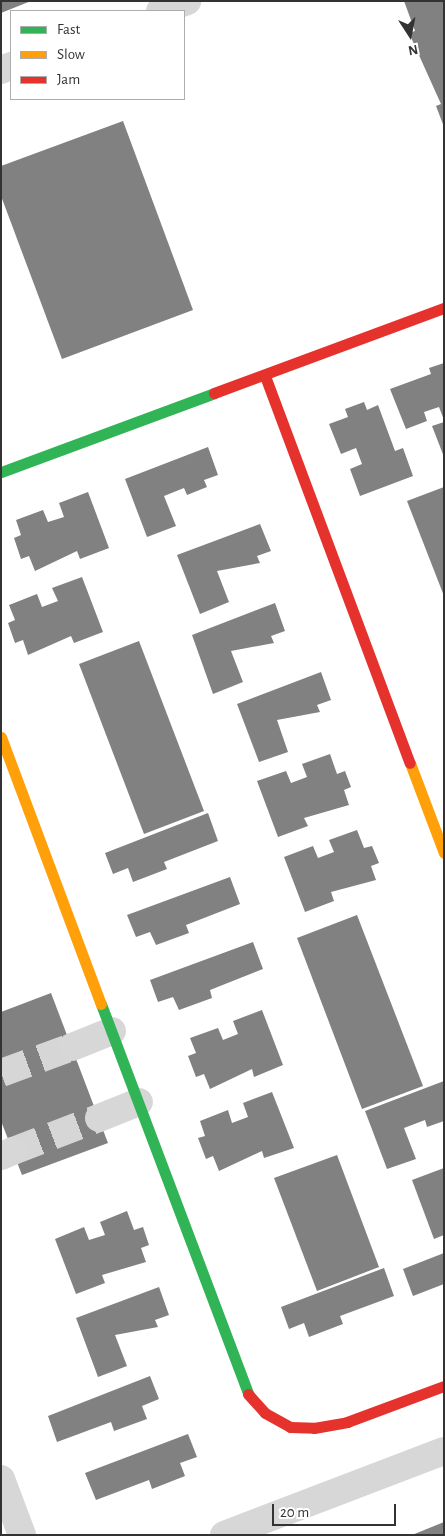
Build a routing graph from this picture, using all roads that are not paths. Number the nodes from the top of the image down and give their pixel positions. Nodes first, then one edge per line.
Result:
1 (188, 1) edge
2 (163, 10) edge
3 (444, 308) edge
4 (265, 376) junction
5 (1, 472) edge
6 (1, 737) edge
7 (444, 853) edge
8 (112, 1031) junction
9 (72, 1047) tunnel mouth
10 (138, 1102) junction
11 (99, 1118) tunnel mouth
12 (444, 1386) edge
13 (444, 1451) edge
14 (1, 1479) edge
15 (22, 1535) edge
16 (224, 1535) edge

1 - 2 street
3 - 4 street
4 - 5 street
4 - 7 street
6 - 8 street
8 - 9 street
8 - 10 street
10 - 11 street
10 - 12 street
13 - 16 street
14 - 15 street

